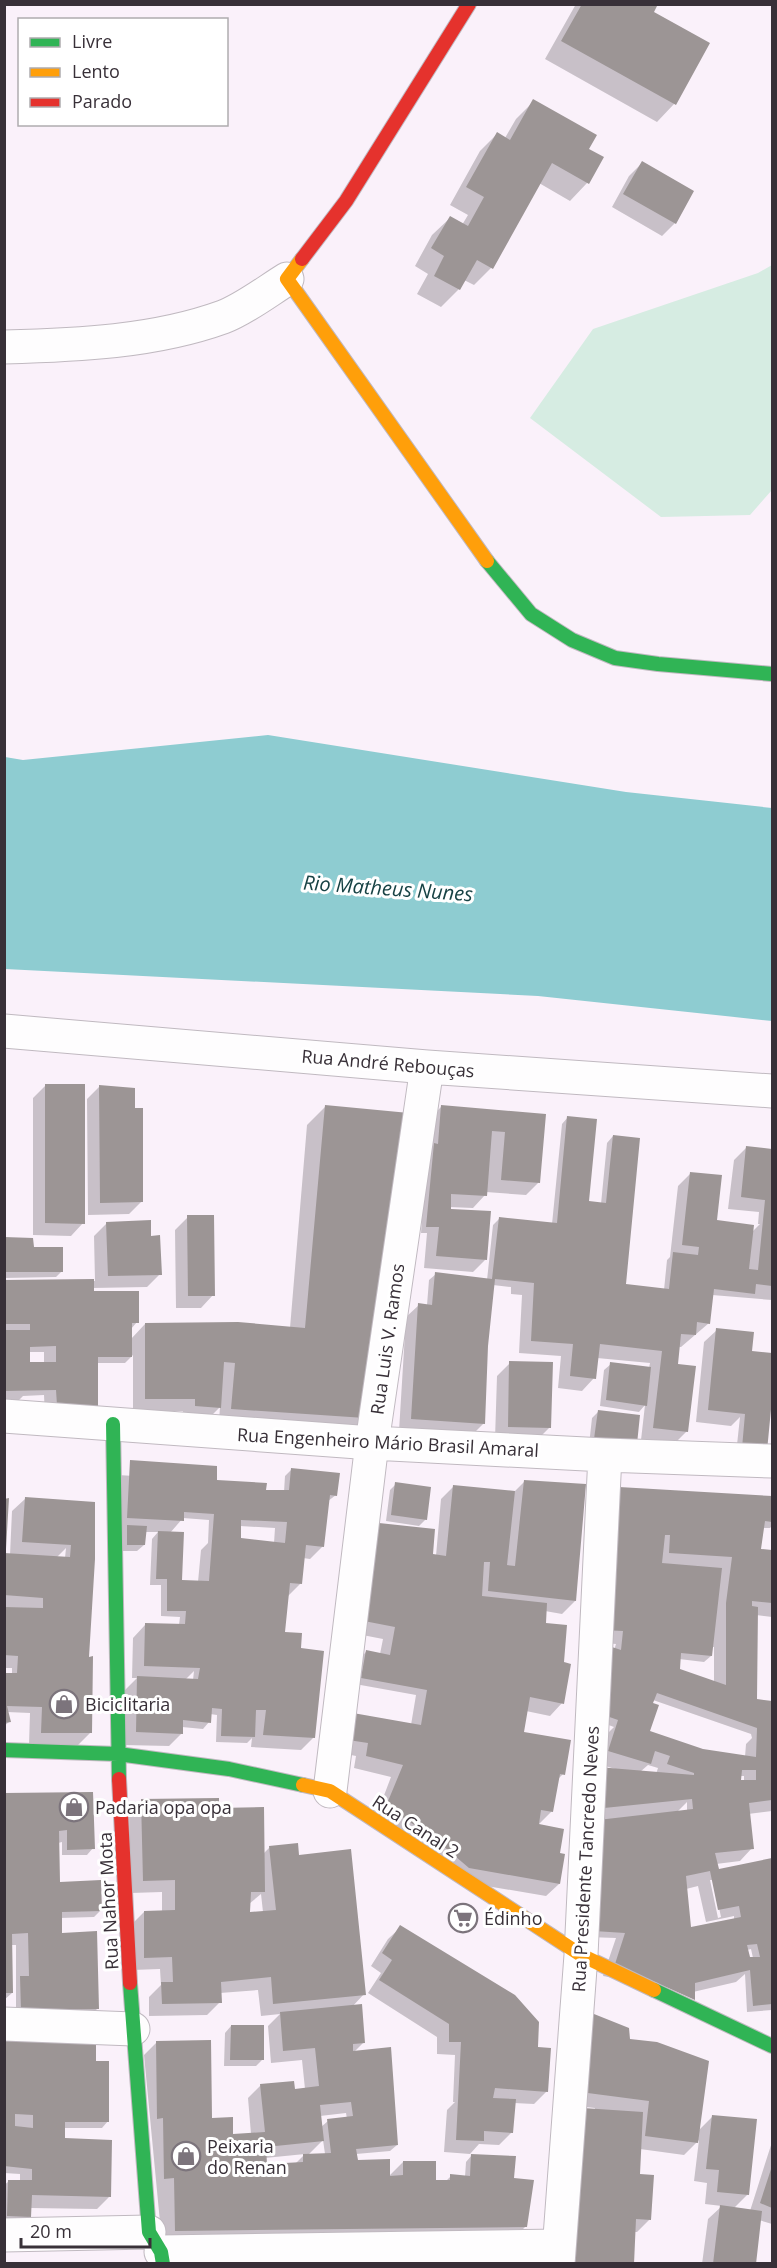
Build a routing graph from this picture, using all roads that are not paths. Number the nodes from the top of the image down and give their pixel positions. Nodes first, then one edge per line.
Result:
1 (469, 4) edge
2 (287, 279) junction
3 (4, 347) edge
4 (772, 674) edge
5 (4, 1031) edge
6 (427, 1067) junction
7 (772, 1091) edge
8 (4, 1416) edge
9 (113, 1424) junction
10 (372, 1443) junction
11 (605, 1455) junction
12 (772, 1461) edge
13 (4, 1750) edge
14 (118, 1754) junction
15 (330, 1791) junction
16 (581, 1955) junction
17 (4, 2024) edge
18 (133, 2029) junction
19 (772, 2046) edge
20 (4, 2235) edge
21 (158, 2249) edge
22 (558, 2255) edge

1 - 2 street
2 - 3 street
2 - 4 street
5 - 6 street, Rua André Rebouças
6 - 7 street, Rua André Rebouças
6 - 10 street, Rua Luis V. Ramos
8 - 9 street, Rua Engenheiro Mário Brasil Amaral
9 - 10 street, Rua Engenheiro Mário Brasil Amaral
9 - 14 street, Rua Nahor Mota
10 - 11 street, Rua Engenheiro Mário Brasil Amaral
10 - 15 street, Rua Luis V. Ramos
11 - 12 street, Rua Engenheiro Mário Brasil Amaral
11 - 16 street, Rua Presidente Tancredo Neves
13 - 14 street, Rua Canal 2
14 - 15 street, Rua Canal 2
14 - 18 street, Rua Nahor Mota
15 - 16 street, Rua Canal 2
16 - 19 street, Rua Canal 2
16 - 22 street, Rua Presidente Tancredo Neves
17 - 18 street
18 - 21 street, Rua Nahor Mota
20 - 21 street
21 - 22 street

